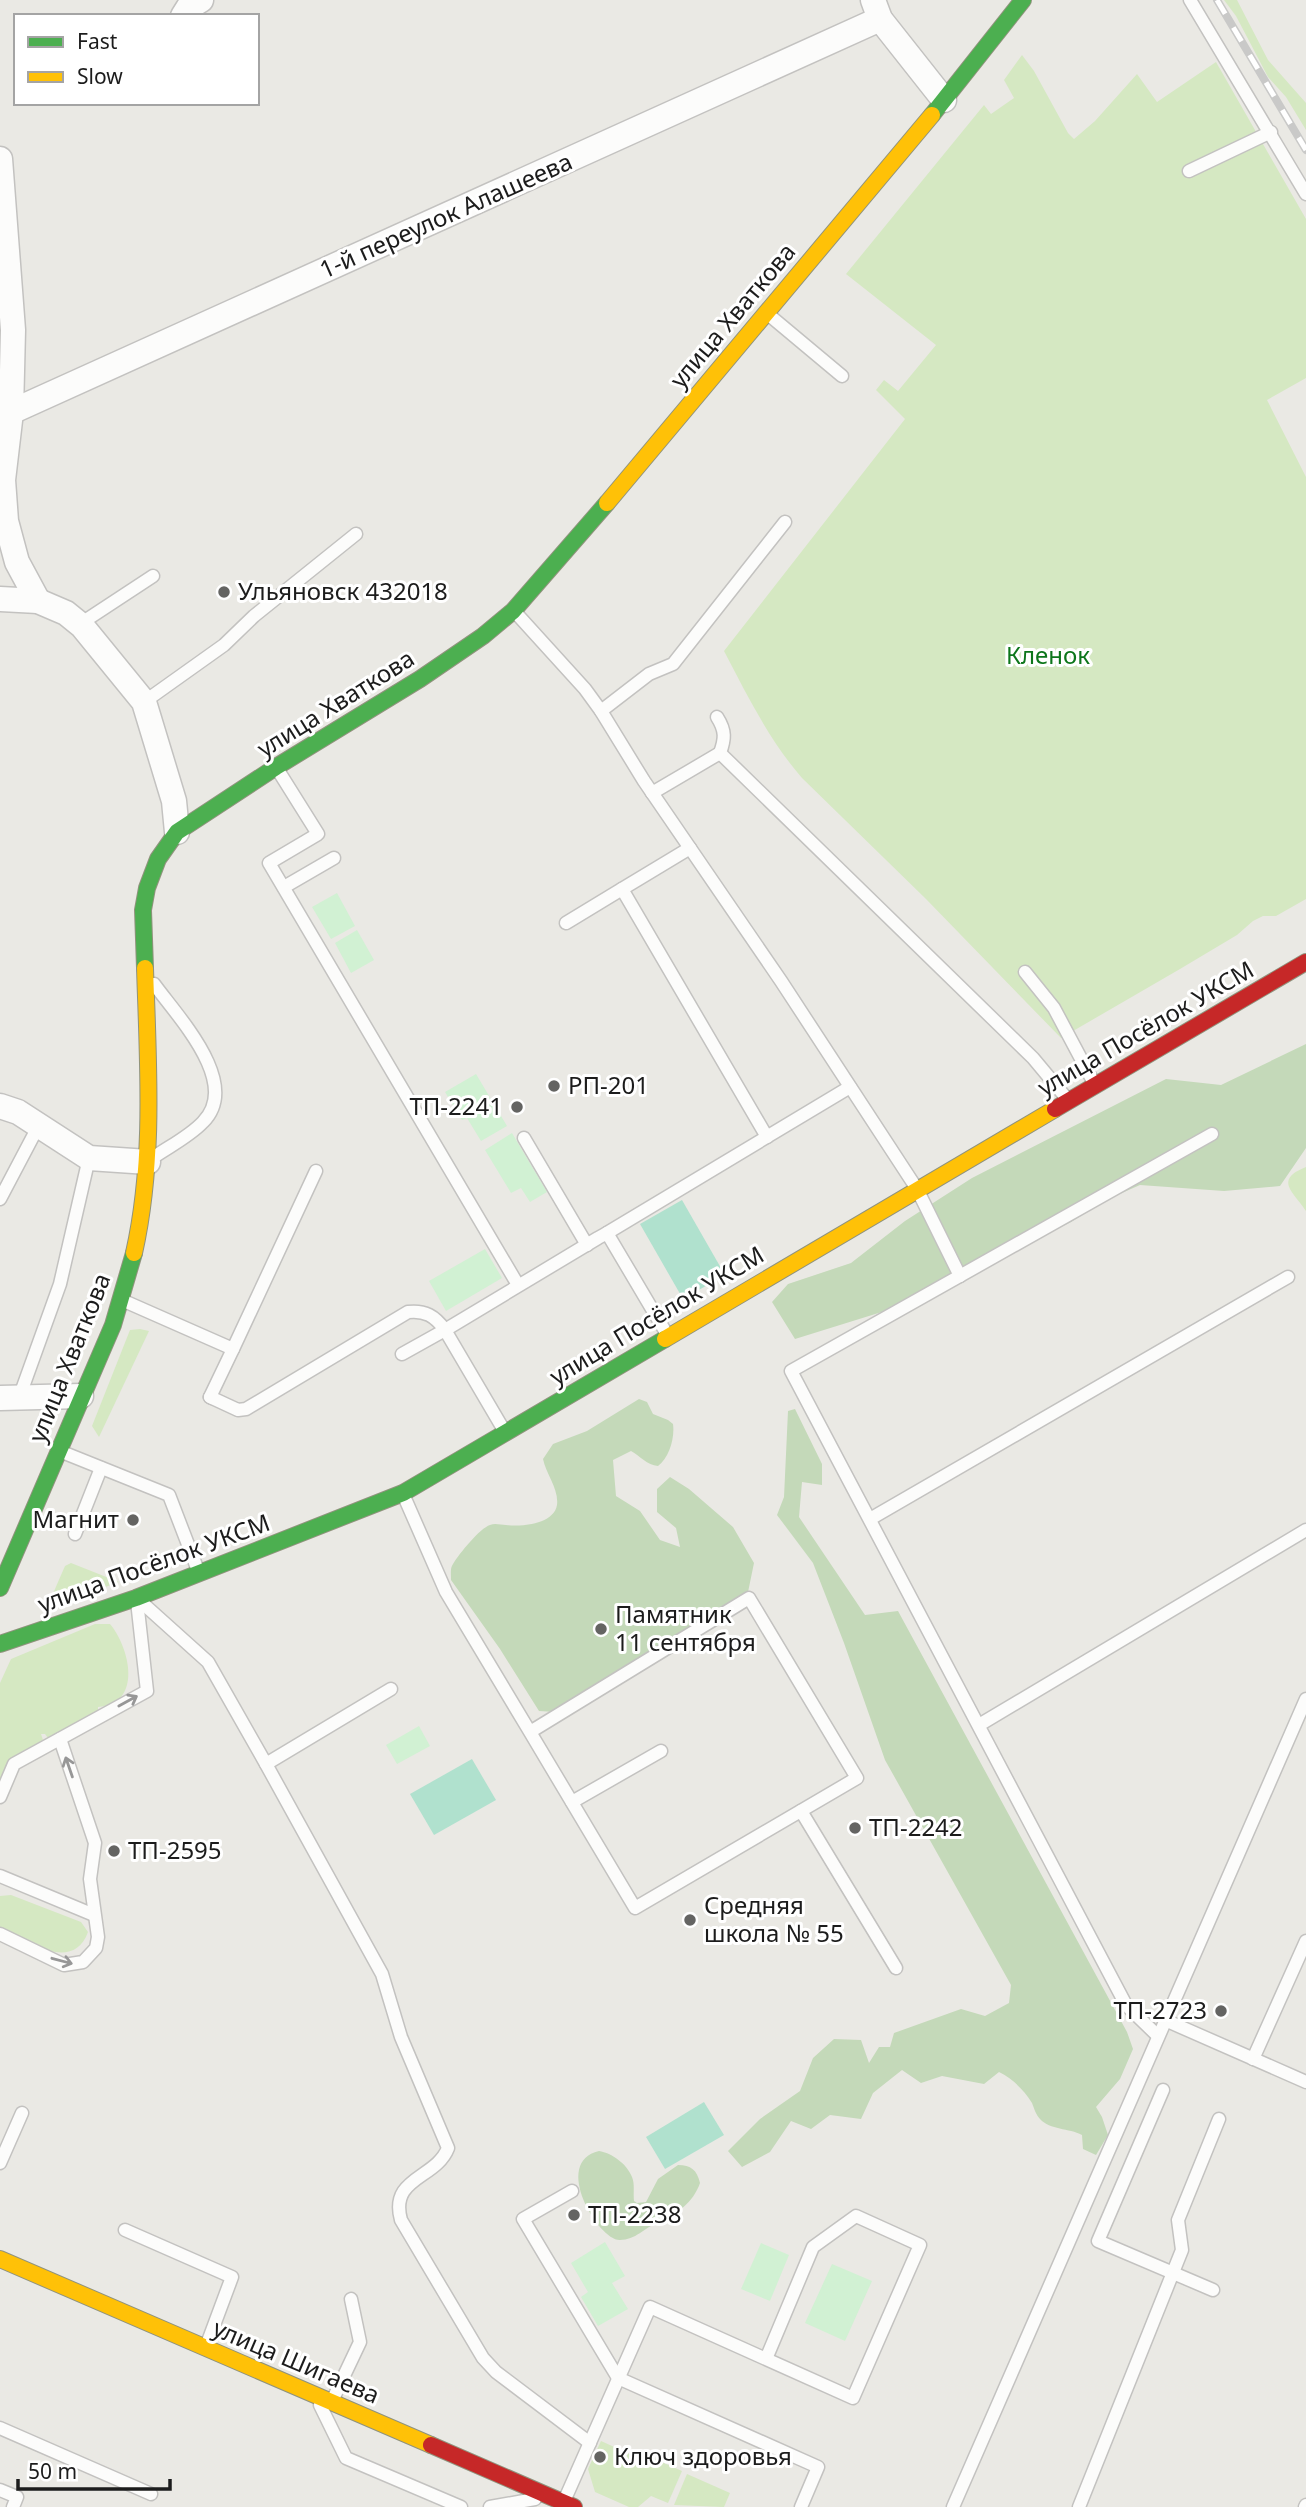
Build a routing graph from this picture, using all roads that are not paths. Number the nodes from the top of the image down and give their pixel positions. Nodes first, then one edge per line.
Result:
1 (201, 0) edge
2 (1023, 0) edge
3 (1190, 0) edge
4 (877, 9) edge
5 (184, 14) edge
6 (944, 100) junction
7 (1271, 132) junction
8 (0, 159) edge
9 (1189, 171) dead end
10 (1306, 194) edge
11 (766, 313) junction
12 (842, 376) dead end
13 (11, 412) junction
14 (785, 522) dead end
15 (356, 534) dead end
16 (153, 576) dead end
17 (0, 599) edge
18 (38, 601) junction
19 (513, 611) junction
20 (80, 624) junction
21 (144, 702) junction
22 (601, 711) junction
23 (717, 718) dead end
24 (720, 753) junction
25 (276, 767) junction
26 (652, 793) junction
27 (177, 832) junction
28 (690, 848) junction
29 (334, 858) dead end
30 (284, 887) junction
31 (622, 889) junction
32 (566, 923) dead end
33 (1306, 962) edge
34 (145, 971) junction
35 (1025, 972) dead end
36 (1095, 1085) junction
37 (850, 1087) junction
38 (1068, 1101) junction
39 (0, 1106) edge
40 (39, 1125) junction
41 (1212, 1135) dead end
42 (767, 1137) junction
43 (524, 1138) dead end
44 (89, 1158) junction
45 (148, 1161) junction
46 (317, 1171) dead end
47 (916, 1189) junction
48 (0, 1199) edge
49 (607, 1233) junction
50 (587, 1245) junction
51 (960, 1276) junction
52 (1288, 1277) dead end
53 (518, 1285) junction
54 (121, 1299) junction
55 (445, 1330) junction
56 (668, 1336) junction
57 (233, 1349) junction
58 (402, 1354) dead end
59 (80, 1396) junction
60 (10, 1398) edge
61 (505, 1433) junction
62 (58, 1450) junction
63 (101, 1468) junction
64 (403, 1493) junction
65 (870, 1519) junction
66 (1306, 1530) edge
67 (75, 1534) dead end
68 (199, 1573) junction
69 (0, 1588) edge
70 (136, 1598) junction
71 (0, 1644) edge
72 (391, 1689) dead end
73 (1306, 1699) edge
74 (979, 1725) junction
75 (530, 1732) junction
76 (60, 1739) junction
77 (661, 1751) dead end
78 (266, 1764) junction
79 (0, 1797) edge
80 (572, 1802) junction
81 (801, 1811) junction
82 (0, 1876) edge
83 (94, 1915) junction
84 (0, 1934) edge
85 (1306, 1941) edge
86 (896, 1968) dead end
87 (1165, 2020) junction
88 (1158, 2036) junction
89 (1253, 2059) junction
90 (1306, 2082) edge
91 (1163, 2090) dead end
92 (22, 2113) dead end
93 (1219, 2119) dead end
94 (0, 2163) edge
95 (572, 2191) dead end
96 (125, 2230) dead end
97 (0, 2259) edge
98 (1173, 2273) junction
99 (1213, 2290) dead end
100 (351, 2299) dead end
101 (206, 2348) junction
102 (766, 2358) junction
103 (618, 2378) junction
104 (316, 2396) junction
105 (332, 2402) junction
106 (0, 2428) edge
107 (590, 2443) junction
108 (0, 2490) edge
109 (151, 2494) dead end
110 (562, 2502) edge
111 (13, 2507) edge
112 (461, 2507) edge
113 (490, 2507) edge
114 (801, 2507) edge
115 (953, 2507) edge
116 (1079, 2507) edge

1 - 5 street
2 - 6 street, улица Хваткова
3 - 7 lane
4 - 6 street
4 - 13 street, 1-й переулок Алашеева
6 - 11 street, улица Хваткова
7 - 9 lane
7 - 10 lane
8 - 13 street
11 - 12 lane
11 - 19 street, улица Хваткова
13 - 18 street
14 - 22 lane
15 - 21 lane
16 - 20 lane
17 - 18 street
18 - 20 street
19 - 22 lane
19 - 25 street, улица Хваткова
20 - 21 street
21 - 27 street
22 - 26 lane
23 - 24 lane
24 - 26 lane
24 - 38 lane
25 - 27 street, улица Хваткова
25 - 30 lane
26 - 28 lane
27 - 34 street, улица Хваткова
28 - 31 lane
28 - 37 lane
29 - 30 lane
30 - 53 lane
31 - 32 lane
31 - 42 lane
33 - 36 street, улица Посёлок УКСМ
34 - 45 street, улица Хваткова
34 - 45 lane
35 - 36 lane
36 - 38 street, улица Посёлок УКСМ
37 - 42 lane
37 - 47 lane
38 - 47 street, улица Посёлок УКСМ
39 - 40 street
40 - 44 street
40 - 48 lane
41 - 51 lane
42 - 49 lane
43 - 50 lane
44 - 45 street
44 - 60 lane
45 - 54 street, улица Хваткова
46 - 57 lane
47 - 51 lane
47 - 56 street, улица Посёлок УКСМ
49 - 50 lane
49 - 56 lane
50 - 53 lane
51 - 65 lane
52 - 65 lane
53 - 55 lane
54 - 57 lane
54 - 59 street, улица Хваткова
55 - 57 lane
55 - 58 lane
55 - 61 lane
56 - 61 street, улица Посёлок УКСМ
59 - 60 street
59 - 62 street, улица Хваткова
61 - 64 street, улица Посёлок УКСМ
62 - 63 lane
62 - 69 street, улица Хваткова
63 - 67 lane
63 - 68 lane
64 - 68 street, улица Посёлок УКСМ
64 - 75 lane
65 - 74 lane
66 - 74 lane
68 - 70 street, улица Посёлок УКСМ
70 - 71 street, улица Посёлок УКСМ
76 -> 70 lane
70 - 78 lane
72 - 78 lane
73 - 87 lane
74 - 88 lane
75 - 80 lane
75 - 81 lane
76 - 79 lane
83 -> 76 lane
77 - 80 lane
78 - 107 lane
80 - 81 lane
81 - 86 lane
82 - 83 lane
84 -> 83 lane
85 - 89 lane
87 - 88 lane
87 - 89 lane
88 - 115 lane
89 - 90 lane
91 - 98 lane
92 - 94 lane
93 - 98 lane
95 - 103 lane
96 - 101 lane
97 - 101 street, улица Шигаева
98 - 99 lane
98 - 116 lane
100 - 105 lane
101 - 104 street, улица Шигаева
102 - 102 lane
102 - 103 lane
103 - 107 lane
103 - 114 lane
104 - 105 street, улица Шигаева
104 - 112 lane
105 - 110 street, улица Шигаева
106 - 109 lane
107 - 110 lane
108 - 111 lane
110 - 113 lane

